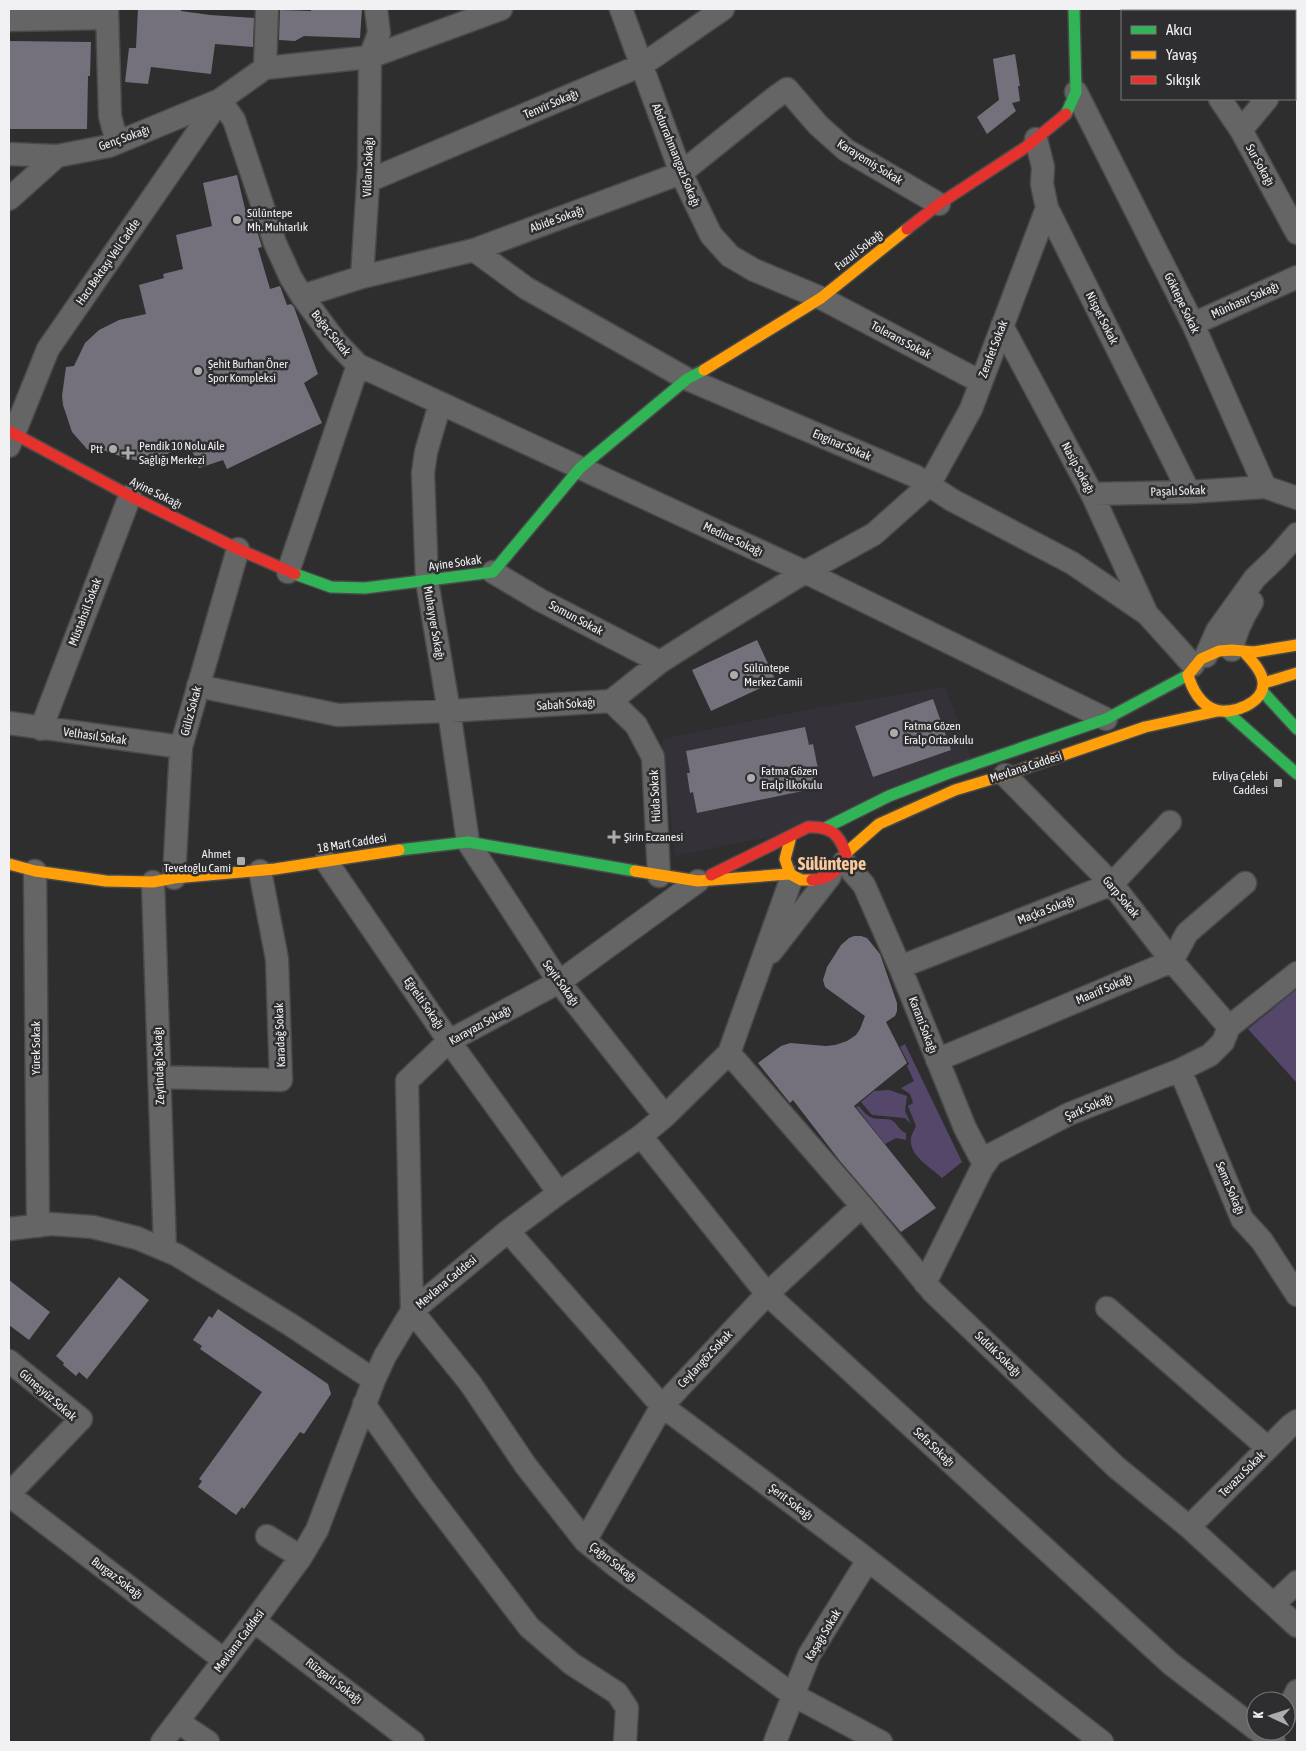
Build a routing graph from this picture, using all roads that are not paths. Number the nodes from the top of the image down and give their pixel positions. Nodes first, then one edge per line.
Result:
1 (267, 9) edge
2 (376, 9) edge
3 (501, 9) edge
4 (621, 9) edge
5 (724, 9) edge
6 (1074, 9) edge
7 (107, 13) edge
8 (461, 15) edge
9 (9, 20) edge
10 (370, 57) junction
11 (642, 65) junction
12 (265, 68) junction
13 (787, 89) joint
14 (1076, 92) junction
15 (220, 100) junction
16 (1221, 100) edge
17 (1266, 100) edge
18 (1241, 130) junction
19 (1036, 139) junction
20 (117, 142) junction
21 (9, 154) edge
22 (57, 156) junction
23 (681, 173) junction
24 (368, 181) junction
25 (9, 199) edge
26 (939, 204) junction
27 (1046, 208) junction
28 (1297, 232) edge
29 (474, 250) junction
30 (362, 277) junction
31 (1297, 277) edge
32 (302, 296) junction
33 (821, 298) junction
34 (1194, 324) junction
35 (1002, 326) junction
36 (358, 365) junction
37 (687, 379) junction
38 (981, 382) junction
39 (440, 404) junction
40 (10, 437) edge
41 (580, 468) junction
42 (929, 485) junction
43 (1265, 487) junction
44 (1189, 492) junction
45 (1092, 494) junction
46 (130, 496) junction
47 (1297, 498) edge
48 (1297, 534) edge
49 (238, 549) junction
50 (1276, 558) junction
51 (288, 572) junction
52 (493, 572) junction
53 (805, 572) junction
54 (427, 581) junction
55 (1147, 614) junction
56 (1297, 644) edge
57 (1239, 651) junction
58 (660, 662) junction
59 (1195, 665) junction
60 (1297, 673) edge
61 (198, 686) junction
62 (1263, 687) junction
63 (611, 701) junction
64 (450, 711) junction
65 (1222, 711) junction
66 (1106, 719) junction
67 (9, 724) edge
68 (41, 729) junction
69 (1297, 729) edge
70 (181, 748) junction
71 (1297, 774) edge
72 (1005, 775) junction
73 (1170, 822) dead end
74 (826, 828) junction
75 (791, 836) junction
76 (468, 842) junction
77 (326, 861) junction
78 (9, 864) edge
79 (840, 865) junction
80 (35, 870) junction
81 (260, 871) junction
82 (790, 875) junction
83 (660, 876) junction
84 (164, 880) junction
85 (698, 881) junction
86 (1245, 883) dead end
87 (1112, 884) junction
88 (1172, 960) junction
89 (759, 966) junction
90 (900, 967) junction
91 (1297, 974) edge
92 (559, 982) junction
93 (1229, 1027) junction
94 (449, 1040) junction
95 (729, 1053) junction
96 (936, 1060) junction
97 (1180, 1070) junction
98 (160, 1077) junction
99 (665, 1116) junction
100 (641, 1136) junction
101 (984, 1164) junction
102 (559, 1193) junction
103 (862, 1206) junction
104 (38, 1226) junction
105 (9, 1229) edge
106 (508, 1231) junction
107 (166, 1250) junction
108 (925, 1283) junction
109 (767, 1294) junction
110 (1297, 1296) edge
111 (1107, 1308) dead end
112 (412, 1311) junction
113 (9, 1361) edge
114 (374, 1380) junction
115 (364, 1404) junction
116 (662, 1406) junction
117 (1297, 1421) edge
118 (1268, 1448) junction
119 (9, 1495) edge
120 (1188, 1527) junction
121 (267, 1536) dead end
122 (585, 1541) junction
123 (301, 1557) junction
124 (868, 1560) junction
125 (1297, 1582) edge
126 (1274, 1604) junction
127 (254, 1621) junction
128 (1297, 1626) edge
129 (224, 1660) junction
130 (793, 1695) junction
131 (178, 1722) junction
132 (1246, 1722) edge
133 (162, 1742) edge
134 (208, 1742) edge
135 (413, 1742) edge
136 (626, 1742) edge
137 (775, 1742) edge
138 (881, 1742) edge
139 (1102, 1742) edge

1 - 12 street
2 - 10 street, Vildan Sokağı
3 - 8 street
4 - 11 street, Abdurrahmangazi Sokağı
5 - 11 street, Tenvir Sokağı
6 - 14 street, Fuzuli Sokağı
7 - 9 street
7 - 20 street
8 - 10 street
10 - 12 street
10 - 24 street, Vildan Sokağı
11 - 23 street, Abdurrahmangazi Sokağı
11 - 24 street, Tenvir Sokağı
12 - 15 street
13 - 23 street, Abide Sokağı
13 - 26 street, Karayemiş Sokak
14 - 19 street, Fuzuli Sokağı
14 - 34 street, Göktepe Sokak
15 - 20 street, Genç Sokağı
15 - 32 street, Boğaç Sokak
15 - 40 street, Hacı Bektaşı Veli Cadde
16 - 18 street, Sur Sokağı
17 - 18 street
18 - 28 street, Sur Sokağı
19 - 26 street, Fuzuli Sokağı
19 - 27 street, Nispet Sokak
20 - 22 street, Genç Sokağı
21 - 22 street, Genç Sokağı
22 - 25 street
23 - 29 street, Abide Sokağı
23 - 33 street, Abdurrahmangazi Sokağı
24 - 30 street, Vildan Sokağı
26 - 33 street, Fuzuli Sokağı
27 - 35 street, Zerafet Sokak
27 - 44 street, Nispet Sokak
29 - 30 street, Abide Sokağı
29 - 37 street, Enginar Sokak
30 - 32 street, Abide Sokağı
31 - 34 street, Münhasır Sokağı
32 - 36 street, Boğaç Sokak
33 - 37 street, Fuzuli Sokağı
33 - 38 street, Tolerans Sokak
34 - 43 street, Göktepe Sokak
35 - 38 street, Zerafet Sokak
35 - 45 street, Nasip Sokağı
36 - 39 street, Medine Sokağı
36 - 51 street, Boğaç Sokak
37 - 41 street, Fuzuli Sokağı
37 - 42 street, Enginar Sokak
38 - 42 street, Zerafet Sokak
39 - 41 street, Medine Sokağı
39 - 54 street, Muhayyer Sokağı
40 - 46 street, Ayine Sokağı
41 - 52 street, Ayine Sokak
41 - 53 street, Medine Sokağı
42 - 53 street, Sabah Sokağı
42 - 55 street, Enginar Sokak
43 - 44 street, Paşalı Sokak
43 - 47 street
44 - 45 street, Paşalı Sokak
45 - 55 street, Nasip Sokağı
46 - 49 street, Ayine Sokağı
46 - 68 street, Müstahsil Sokak
48 - 50 street
49 - 51 street, Ayine Sokağı
49 - 61 street, Güliz Sokak
50 - 57 street
50 - 59 street
51 - 54 street, Ayine Sokak
52 - 54 street, Ayine Sokak
52 - 58 street, Somun Sokak
53 - 58 street, Sabah Sokağı
53 - 66 street, Medine Sokağı
54 - 64 street, Muhayyer Sokağı
55 - 59 street, Enginar Sokak
56 - 57 street
57 - 59 street
57 - 62 street
58 - 63 street, Sabah Sokağı
59 - 65 street
59 - 66 street, Mevlana Caddesi
60 - 62 street
61 - 64 street, Sabah Sokağı
61 - 70 street, Güliz Sokak
62 - 65 street
62 - 69 street
63 - 64 street, Sabah Sokağı
63 - 83 street, Hüda Sokak
64 - 76 street, Muhayyer Sokağı
65 - 71 street
65 - 72 street, Mevlana Caddesi
66 - 74 street, Mevlana Caddesi
67 - 68 street, Velhasıl Sokak
68 - 70 street, Velhasıl Sokak
70 - 84 street, Güliz Sokak
72 - 79 street, Mevlana Caddesi
72 - 87 street, Garp Sokak
73 - 87 street, Maçka Sokağı
74 - 75 street
74 - 79 street
75 - 82 street
75 - 85 street
76 - 77 street, 18 Mart Caddesi
76 - 83 street, 18 Mart Caddesi
76 - 92 street, Seyit Sokağı
77 - 81 street, 18 Mart Caddesi
77 - 94 street, Eğrelti Sokağı
78 - 80 street, 18 Mart Caddesi
79 - 82 street
79 - 89 street, Mevlana Caddesi
79 - 90 street, Karani Sokağı
80 - 84 street, 18 Mart Caddesi
80 - 104 street, Yürek Sokak
81 - 84 street, 18 Mart Caddesi
81 - 98 street, Karadağ Sokak
82 - 85 street, 18 Mart Caddesi
82 - 89 street, Mevlana Caddesi
83 - 85 street, 18 Mart Caddesi
84 - 98 street, Zeytindağı Sokağı
85 - 92 street, Karayazı Sokağı
86 - 88 street
87 - 88 street, Garp Sokak
87 - 90 street, Maçka Sokağı
88 - 93 street, Garp Sokak
88 - 96 street, Maarif Sokağı
89 - 95 street, Mevlana Caddesi
90 - 96 street, Karani Sokağı
91 - 93 street, Şark Sokağı
92 - 94 street, Karayazı Sokağı
92 - 99 street, Seyit Sokağı
93 - 97 street, Şark Sokağı
94 - 102 street, Eğrelti Sokağı
94 - 112 street, Karayazı Sokağı
95 - 99 street, Mevlana Caddesi
95 - 103 street, Sıddık Sokağı
96 - 101 street, Karani Sokağı
97 - 101 street, Şark Sokağı
97 - 110 street, Sema Sokağı
98 - 107 street, Zeytindağı Sokağı
99 - 100 street, Mevlana Caddesi
100 - 102 street, Mevlana Caddesi
100 - 109 street, Sefa Sokağı
101 - 108 street, Şark Sokağı
102 - 106 street, Mevlana Caddesi
103 - 108 street, Sıddık Sokağı
103 - 109 street, Ceylangöz Sokak
104 - 105 street
104 - 107 street
106 - 112 street, Mevlana Caddesi
106 - 116 street, Şerit Sokağı
107 - 114 street
108 - 120 street, Sıddık Sokağı
109 - 116 street, Ceylangöz Sokak
109 - 132 street, Sefa Sokağı
111 - 118 street
112 - 114 street, Mevlana Caddesi
112 - 122 street, Çağın Sokağı
113 - 119 street, Güneşyüz Sokak
114 - 115 street, Mevlana Caddesi
115 - 123 street, Mevlana Caddesi
115 - 136 street
116 - 122 street, Ceylangöz Sokak
116 - 124 street, Şerit Sokağı
117 - 118 street, Tevazu Sokak
118 - 120 street, Tevazu Sokak
119 - 129 street, Burgaz Sokağı
120 - 126 street, Sıddık Sokağı
121 - 123 street
122 - 130 street, Çağın Sokağı
123 - 127 street, Mevlana Caddesi
124 - 130 street, Kaşağı Sokak
124 - 139 street, Şerit Sokağı
125 - 126 street
126 - 128 street, Sıddık Sokağı
127 - 129 street, Mevlana Caddesi
127 - 135 street, Rüzgarlı Sokağı
129 - 131 street, Mevlana Caddesi
130 - 137 street, Kaşağı Sokak
130 - 138 street, Çağın Sokağı
131 - 133 street, Mevlana Caddesi
131 - 134 street

